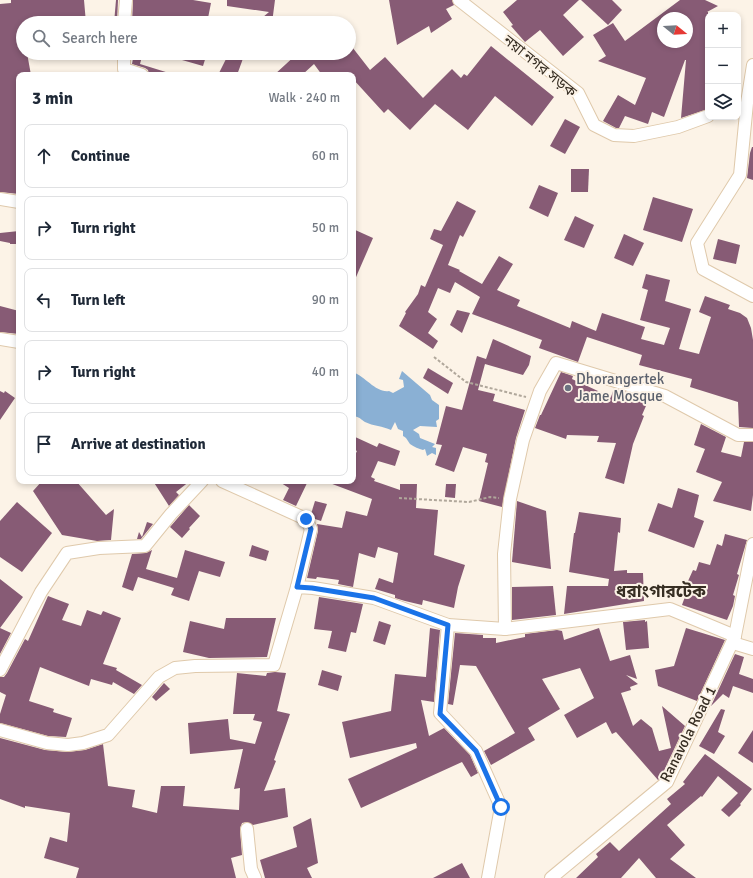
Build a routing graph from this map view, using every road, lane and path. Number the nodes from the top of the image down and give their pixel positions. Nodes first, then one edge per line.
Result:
1 (126, 0) edge
2 (459, 0) edge
3 (125, 16) edge
4 (124, 60) edge
5 (753, 66) edge
6 (133, 72) edge
7 (742, 104) edge
8 (705, 117) edge
9 (748, 155) edge
10 (0, 199) edge
11 (16, 202) edge
12 (753, 296) edge
13 (0, 339) edge
14 (16, 342) edge
15 (434, 357) dead end
16 (537, 400) junction
17 (753, 435) edge
18 (199, 484) edge
19 (229, 484) edge
20 (400, 498) dead end
21 (510, 499) junction
22 (753, 544) edge
23 (297, 587) junction
24 (448, 625) junction
25 (505, 629) junction
26 (734, 640) junction
27 (753, 649) edge
28 (0, 670) edge
29 (0, 730) edge
30 (247, 829) dead end
31 (255, 878) edge
32 (488, 878) edge
33 (550, 878) edge

1 - 3 street
2 - 8 street, নয়া নগর সড়ক
4 - 6 street
5 - 7 street
7 - 9 street
9 - 12 street
10 - 11 street
13 - 14 street
15 - 16 path
16 - 17 street
16 - 21 street
18 - 28 street
19 - 23 street
20 - 21 path
21 - 25 street
22 - 26 street, Ranavola Road 1
23 - 24 street
23 - 29 street
24 - 25 street
24 - 32 street
25 - 26 street
26 - 27 street
26 - 33 street, Ranavola Road 1
30 - 31 street

